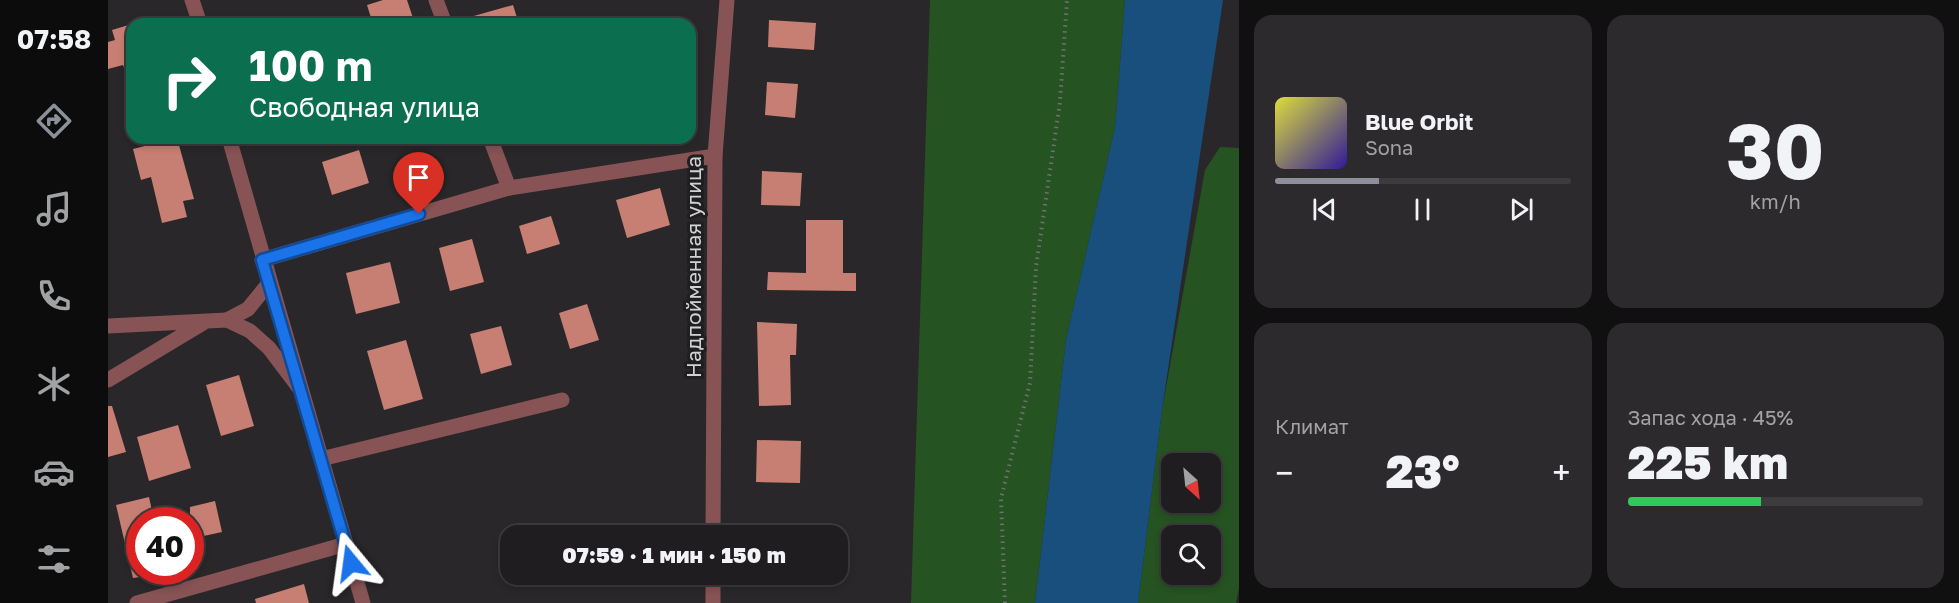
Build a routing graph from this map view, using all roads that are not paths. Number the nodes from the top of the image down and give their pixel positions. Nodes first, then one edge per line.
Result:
1 (192, 0) edge
2 (436, 0) edge
3 (727, 0) edge
4 (198, 18) edge
5 (443, 18) edge
6 (231, 144) edge
7 (491, 144) edge
8 (715, 156) junction
9 (509, 188) junction
10 (262, 260) junction
11 (269, 283) junction
12 (227, 320) junction
13 (203, 323) junction
14 (108, 326) edge
15 (108, 380) edge
16 (300, 389) junction
17 (562, 400) dead end
18 (321, 459) junction
19 (713, 525) edge
20 (346, 544) junction
21 (713, 585) edge
22 (137, 603) edge
23 (363, 603) edge
24 (713, 603) edge

1 - 4 street
2 - 5 street
3 - 8 street, Надпойменная улица
6 - 10 street
7 - 9 street
8 - 9 street
8 - 19 street, Надпойменная улица
9 - 10 street
10 - 11 street
11 - 12 street
11 - 16 street
12 - 13 street
12 - 16 street
13 - 14 street
13 - 15 street
16 - 18 street
17 - 18 street
18 - 20 street
20 - 22 street
20 - 23 street
21 - 24 street

